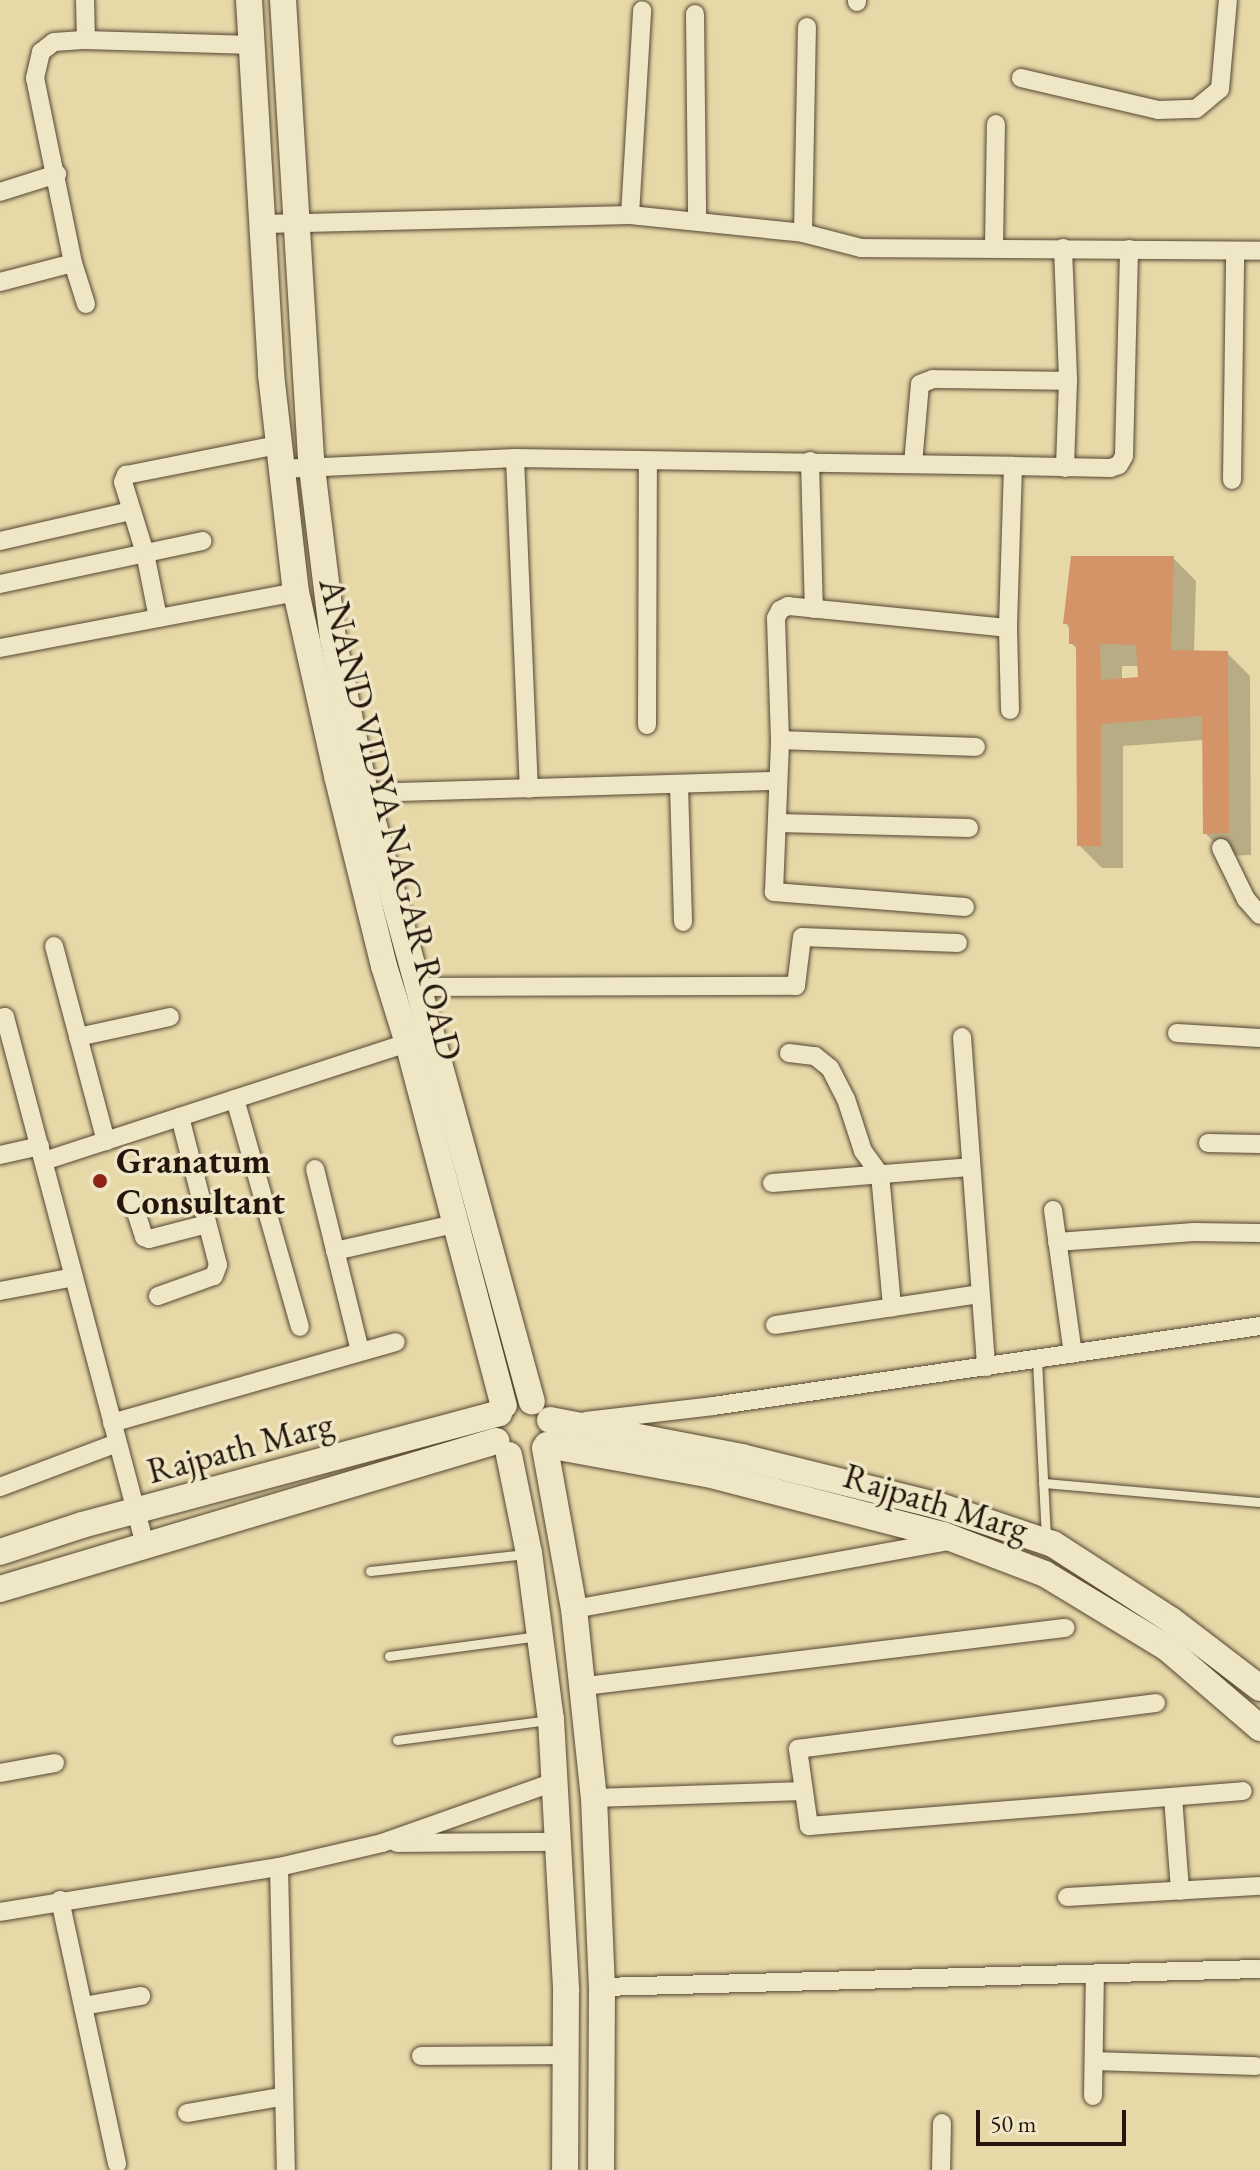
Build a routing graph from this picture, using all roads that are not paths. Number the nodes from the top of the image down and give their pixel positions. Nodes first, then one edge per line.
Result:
1 (85, 0) edge
2 (249, 0) edge
3 (283, 0) edge
4 (1228, 0) edge
5 (642, 10) dead end
6 (695, 14) dead end
7 (807, 27) dead end
8 (86, 40) junction
9 (252, 45) junction
10 (1021, 78) dead end
11 (996, 124) dead end
12 (57, 174) junction
13 (0, 192) edge
14 (630, 215) junction
15 (697, 221) junction
16 (299, 223) junction
17 (264, 224) junction
18 (803, 233) junction
19 (994, 247) junction
20 (1063, 248) junction
21 (1129, 249) junction
22 (1235, 251) junction
23 (1260, 251) edge
24 (73, 263) junction
25 (1, 278) edge
26 (86, 304) dead end
27 (1068, 381) junction
28 (280, 457) junction
29 (515, 458) junction
30 (810, 461) junction
31 (648, 462) junction
32 (913, 464) junction
33 (1013, 466) junction
34 (312, 468) junction
35 (1065, 468) junction
36 (1232, 480) dead end
37 (131, 511) junction
38 (0, 541) edge
39 (202, 541) dead end
40 (145, 553) junction
41 (0, 584) edge
42 (296, 592) junction
43 (814, 609) junction
44 (158, 618) junction
45 (1008, 628) junction
46 (0, 648) edge
47 (1010, 710) dead end
48 (647, 725) dead end
49 (780, 740) junction
50 (976, 747) dead end
51 (778, 781) junction
52 (679, 785) junction
53 (529, 789) junction
54 (365, 793) junction
55 (779, 823) junction
56 (969, 828) dead end
57 (1221, 848) dead end
58 (965, 907) dead end
59 (1260, 915) edge
60 (683, 922) dead end
61 (958, 943) dead end
62 (54, 946) dead end
63 (421, 987) junction
64 (170, 1017) dead end
65 (0, 1018) edge
66 (1177, 1033) dead end
67 (78, 1037) junction
68 (962, 1037) dead end
69 (1260, 1038) edge
70 (408, 1043) junction
71 (789, 1053) dead end
72 (235, 1099) junction
73 (180, 1117) junction
74 (106, 1141) junction
75 (1208, 1143) dead end
76 (1260, 1144) edge
77 (42, 1153) junction
78 (0, 1155) edge
79 (969, 1167) junction
80 (315, 1169) dead end
81 (880, 1174) junction
82 (772, 1183) dead end
83 (133, 1203) dead end
84 (1053, 1210) dead end
85 (207, 1224) junction
86 (454, 1224) junction
87 (1260, 1233) edge
88 (1057, 1242) junction
89 (335, 1251) junction
90 (74, 1277) junction
91 (0, 1291) edge
92 (980, 1294) junction
93 (158, 1296) dead end
94 (892, 1307) junction
95 (775, 1325) dead end
96 (1260, 1326) edge
97 (300, 1327) dead end
98 (396, 1342) dead end
99 (360, 1351) junction
100 (1073, 1354) junction
101 (1037, 1360) junction
102 (986, 1367) junction
103 (501, 1410) junction
104 (112, 1423) junction
105 (548, 1428) junction
106 (117, 1443) junction
107 (502, 1448) junction
108 (1043, 1483) junction
109 (0, 1487) edge
110 (1260, 1502) edge
111 (135, 1513) junction
112 (956, 1540) junction
113 (1046, 1541) junction
114 (145, 1545) junction
115 (0, 1552) edge
116 (529, 1553) junction
117 (370, 1571) dead end
118 (0, 1589) edge
119 (574, 1609) junction
120 (1066, 1628) dead end
121 (542, 1636) junction
122 (389, 1656) dead end
123 (585, 1686) junction
124 (1260, 1688) edge
125 (1156, 1703) dead end
126 (551, 1719) junction
127 (1260, 1728) edge
128 (397, 1740) dead end
129 (55, 1763) dead end
130 (0, 1773) edge
131 (554, 1782) junction
132 (804, 1791) junction
133 (1243, 1791) dead end
134 (1173, 1797) junction
135 (594, 1798) junction
136 (558, 1842) junction
137 (382, 1843) junction
138 (279, 1867) junction
139 (1260, 1886) edge
140 (1180, 1891) junction
141 (1067, 1897) dead end
142 (60, 1900) junction
143 (0, 1912) edge
144 (1260, 1969) edge
145 (1095, 1974) junction
146 (602, 1987) junction
147 (141, 1996) dead end
148 (83, 2006) junction
149 (565, 2055) junction
150 (421, 2056) dead end
151 (1094, 2061) junction
152 (1256, 2066) dead end
153 (1093, 2096) dead end
154 (281, 2097) junction
155 (187, 2113) dead end
156 (942, 2123) dead end
157 (117, 2164) dead end
158 (286, 2170) edge
159 (565, 2170) edge
160 (601, 2170) edge
161 (941, 2170) edge

1 - 8 street
2 - 9 main road, ANAND VIDYA NAGAR ROAD
3 - 16 main road, ANAND VIDYA NAGAR ROAD
4 - 10 street
5 - 14 street
6 - 15 street
7 - 18 street
8 - 9 street
8 - 12 street
9 - 17 main road, ANAND VIDYA NAGAR ROAD
11 - 19 street
12 - 13 street
12 - 24 street
14 - 15 street
14 - 16 street
15 - 18 street
16 - 17 street
16 - 34 main road, ANAND VIDYA NAGAR ROAD
17 - 28 main road, ANAND VIDYA NAGAR ROAD
18 - 19 street
19 - 20 street
20 - 21 street
20 - 27 street
21 - 22 street
21 - 35 street
22 - 23 street
22 - 36 street
24 - 25 street
24 - 26 street
27 - 32 street
27 - 35 street
28 - 34 street
28 - 37 street
28 - 42 main road, ANAND VIDYA NAGAR ROAD
29 - 31 street
29 - 34 street
29 - 53 street
30 - 31 street
30 - 32 street
30 - 43 street
31 - 48 street
32 - 33 street
33 - 35 street
33 - 45 street
34 - 54 main road, ANAND VIDYA NAGAR ROAD
37 - 38 street
37 - 40 street
39 - 40 street
40 - 41 street
40 - 44 street
42 - 44 street
42 - 70 main road, ANAND VIDYA NAGAR ROAD
43 - 45 street
43 - 49 street
44 - 46 street
45 - 47 street
49 - 50 street
49 - 51 street
51 - 52 street
51 - 55 street
52 - 53 street
52 - 60 street
53 - 54 street
54 - 63 main road, ANAND VIDYA NAGAR ROAD
55 - 56 street
55 - 58 street
57 - 59 street
61 - 63 street
62 - 67 street
63 - 105 main road, ANAND VIDYA NAGAR ROAD
64 - 67 street
65 - 77 street
66 - 69 street
67 - 74 street
68 - 79 street
70 - 72 street
70 - 86 main road, ANAND VIDYA NAGAR ROAD
71 - 81 street
72 - 73 street
72 - 97 street
73 - 74 street
73 - 85 street
74 - 77 street
75 - 76 street
77 - 78 street
77 - 90 street
79 - 81 street
79 - 92 street
80 - 89 street
81 - 82 street
81 - 94 street
83 - 85 street
84 - 88 street
85 - 93 street
86 - 89 street
86 - 103 main road, ANAND VIDYA NAGAR ROAD
87 - 88 street
88 - 100 street
89 - 99 street
90 - 91 street
90 - 104 street
92 - 94 street
92 - 102 street
94 - 95 street
96 - 100 street
98 - 99 street
99 - 104 street
100 - 101 street
101 - 102 street
101 - 108 lane
102 - 105 street
103 - 105 main road
103 - 107 main road
103 - 111 main road, Rajpath Marg
104 - 106 street
105 - 107 main road
105 - 112 main road, Rajpath Marg
105 - 113 main road, Rajpath Marg
105 - 119 main road, ANAND VIDYA NAGAR ROAD
106 - 109 street
106 - 111 street
107 - 114 main road, Rajpath Marg
107 - 116 main road
108 - 110 lane
108 - 113 lane
111 - 114 street
111 - 115 main road, Rajpath Marg
112 - 119 street
112 - 127 main road, Rajpath Marg
113 - 124 main road, Rajpath Marg
114 - 118 main road, Rajpath Marg
116 - 117 lane
116 - 121 main road
119 - 123 main road, ANAND VIDYA NAGAR ROAD
120 - 123 street
121 - 122 lane
121 - 126 main road
123 - 135 main road, ANAND VIDYA NAGAR ROAD
125 - 132 street
126 - 128 lane
126 - 131 main road
129 - 130 street
131 - 136 main road
131 - 137 street
132 - 134 street
132 - 135 street
133 - 134 street
134 - 140 street
135 - 146 main road, ANAND VIDYA NAGAR ROAD
136 - 137 street
136 - 149 main road
137 - 138 street
138 - 142 street
138 - 154 street
139 - 140 street
140 - 141 street
142 - 143 street
142 - 148 street
144 - 145 street
145 - 146 street
145 - 151 street
146 - 160 main road, ANAND VIDYA NAGAR ROAD
147 - 148 street
148 - 157 street
149 - 150 street
149 - 159 main road
151 - 152 street
151 - 153 street
154 - 155 street
154 - 158 street
156 - 161 street

